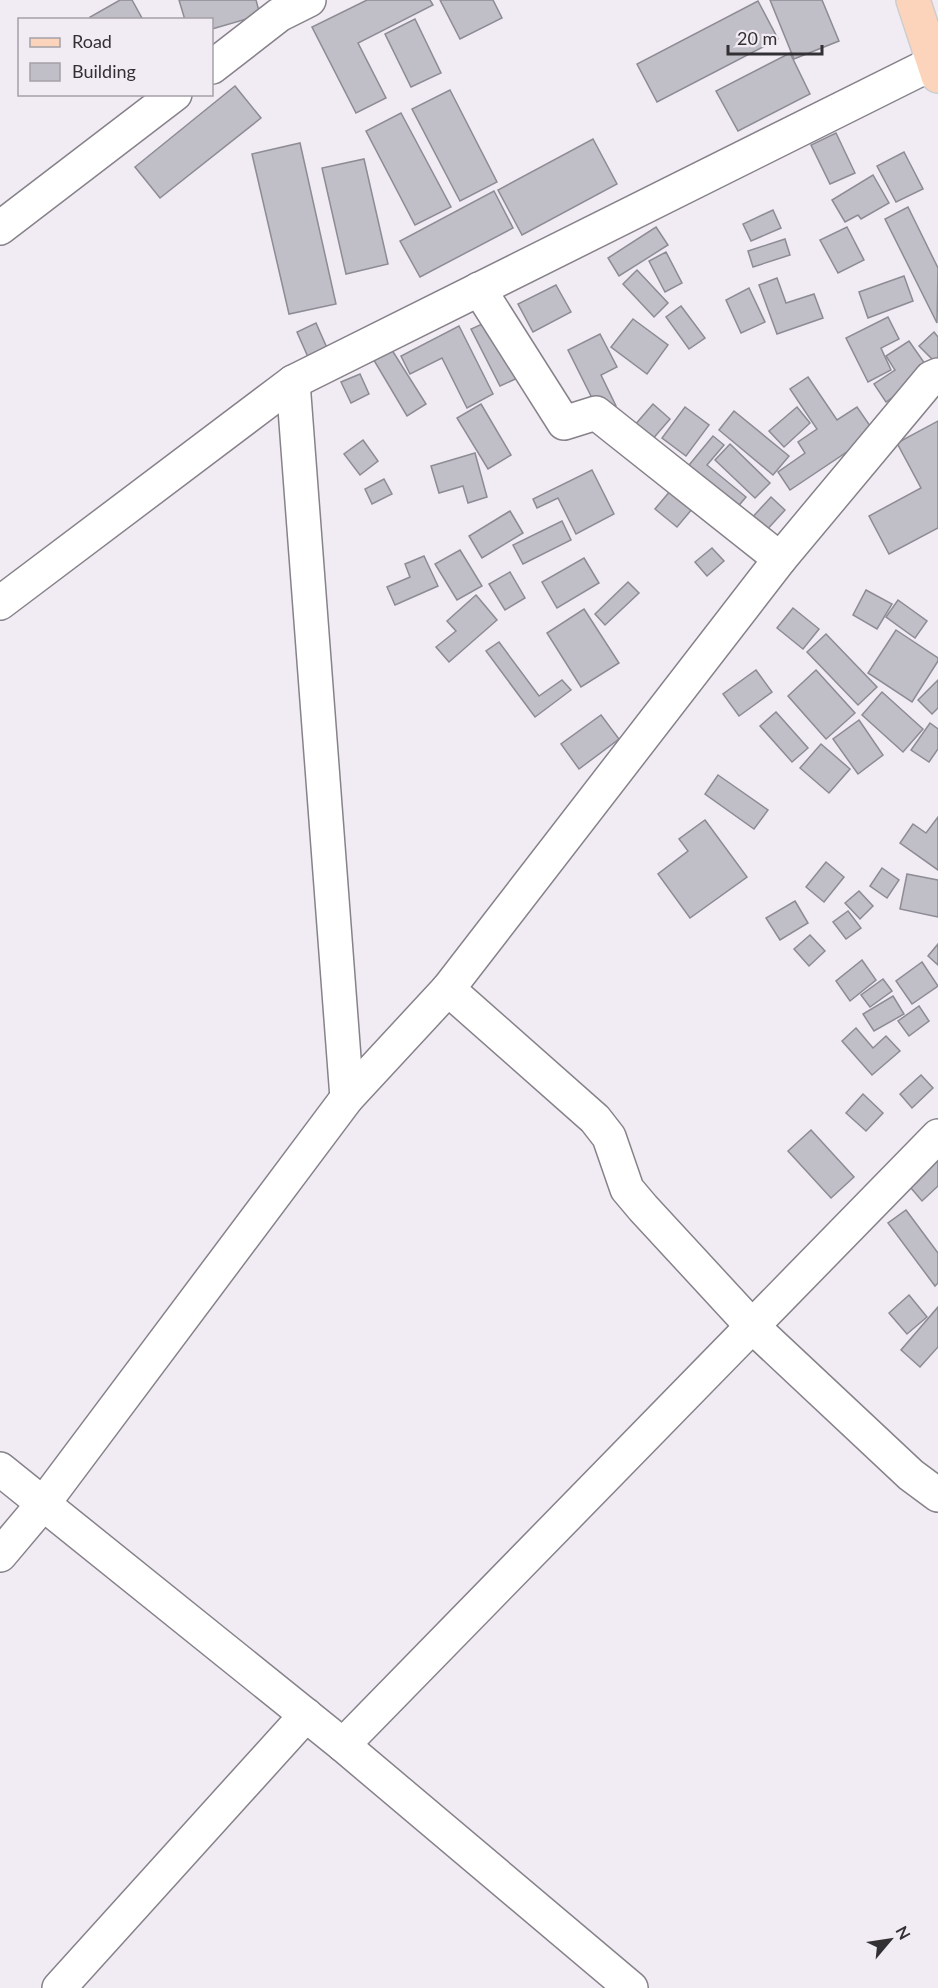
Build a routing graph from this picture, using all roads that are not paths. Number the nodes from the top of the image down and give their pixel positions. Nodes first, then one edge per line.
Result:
1 (309, 0) edge
2 (913, 0) edge
3 (279, 8) edge
4 (213, 66) edge
5 (936, 69) edge
6 (172, 96) edge
7 (0, 228) edge
8 (479, 289) junction
9 (938, 375) edge
10 (293, 382) junction
11 (780, 560) junction
12 (0, 603) edge
13 (448, 989) junction
14 (347, 1098) junction
15 (938, 1136) edge
16 (752, 1326) junction
17 (0, 1469) edge
18 (938, 1495) edge
19 (43, 1504) junction
20 (0, 1555) edge
21 (306, 1715) junction
22 (343, 1745) junction
23 (59, 1988) edge
24 (631, 1988) edge

1 - 3 street
2 - 5 main road
3 - 4 street
5 - 8 street
6 - 7 street
8 - 10 street
8 - 11 street
9 - 11 street
10 - 12 street
10 - 14 street
11 - 13 street
13 - 14 street
13 - 16 street
14 - 19 street
15 - 16 street
16 - 18 street
16 - 22 street
17 - 19 street
19 - 20 street
19 - 21 street
21 - 22 street
21 - 23 street
22 - 24 street

